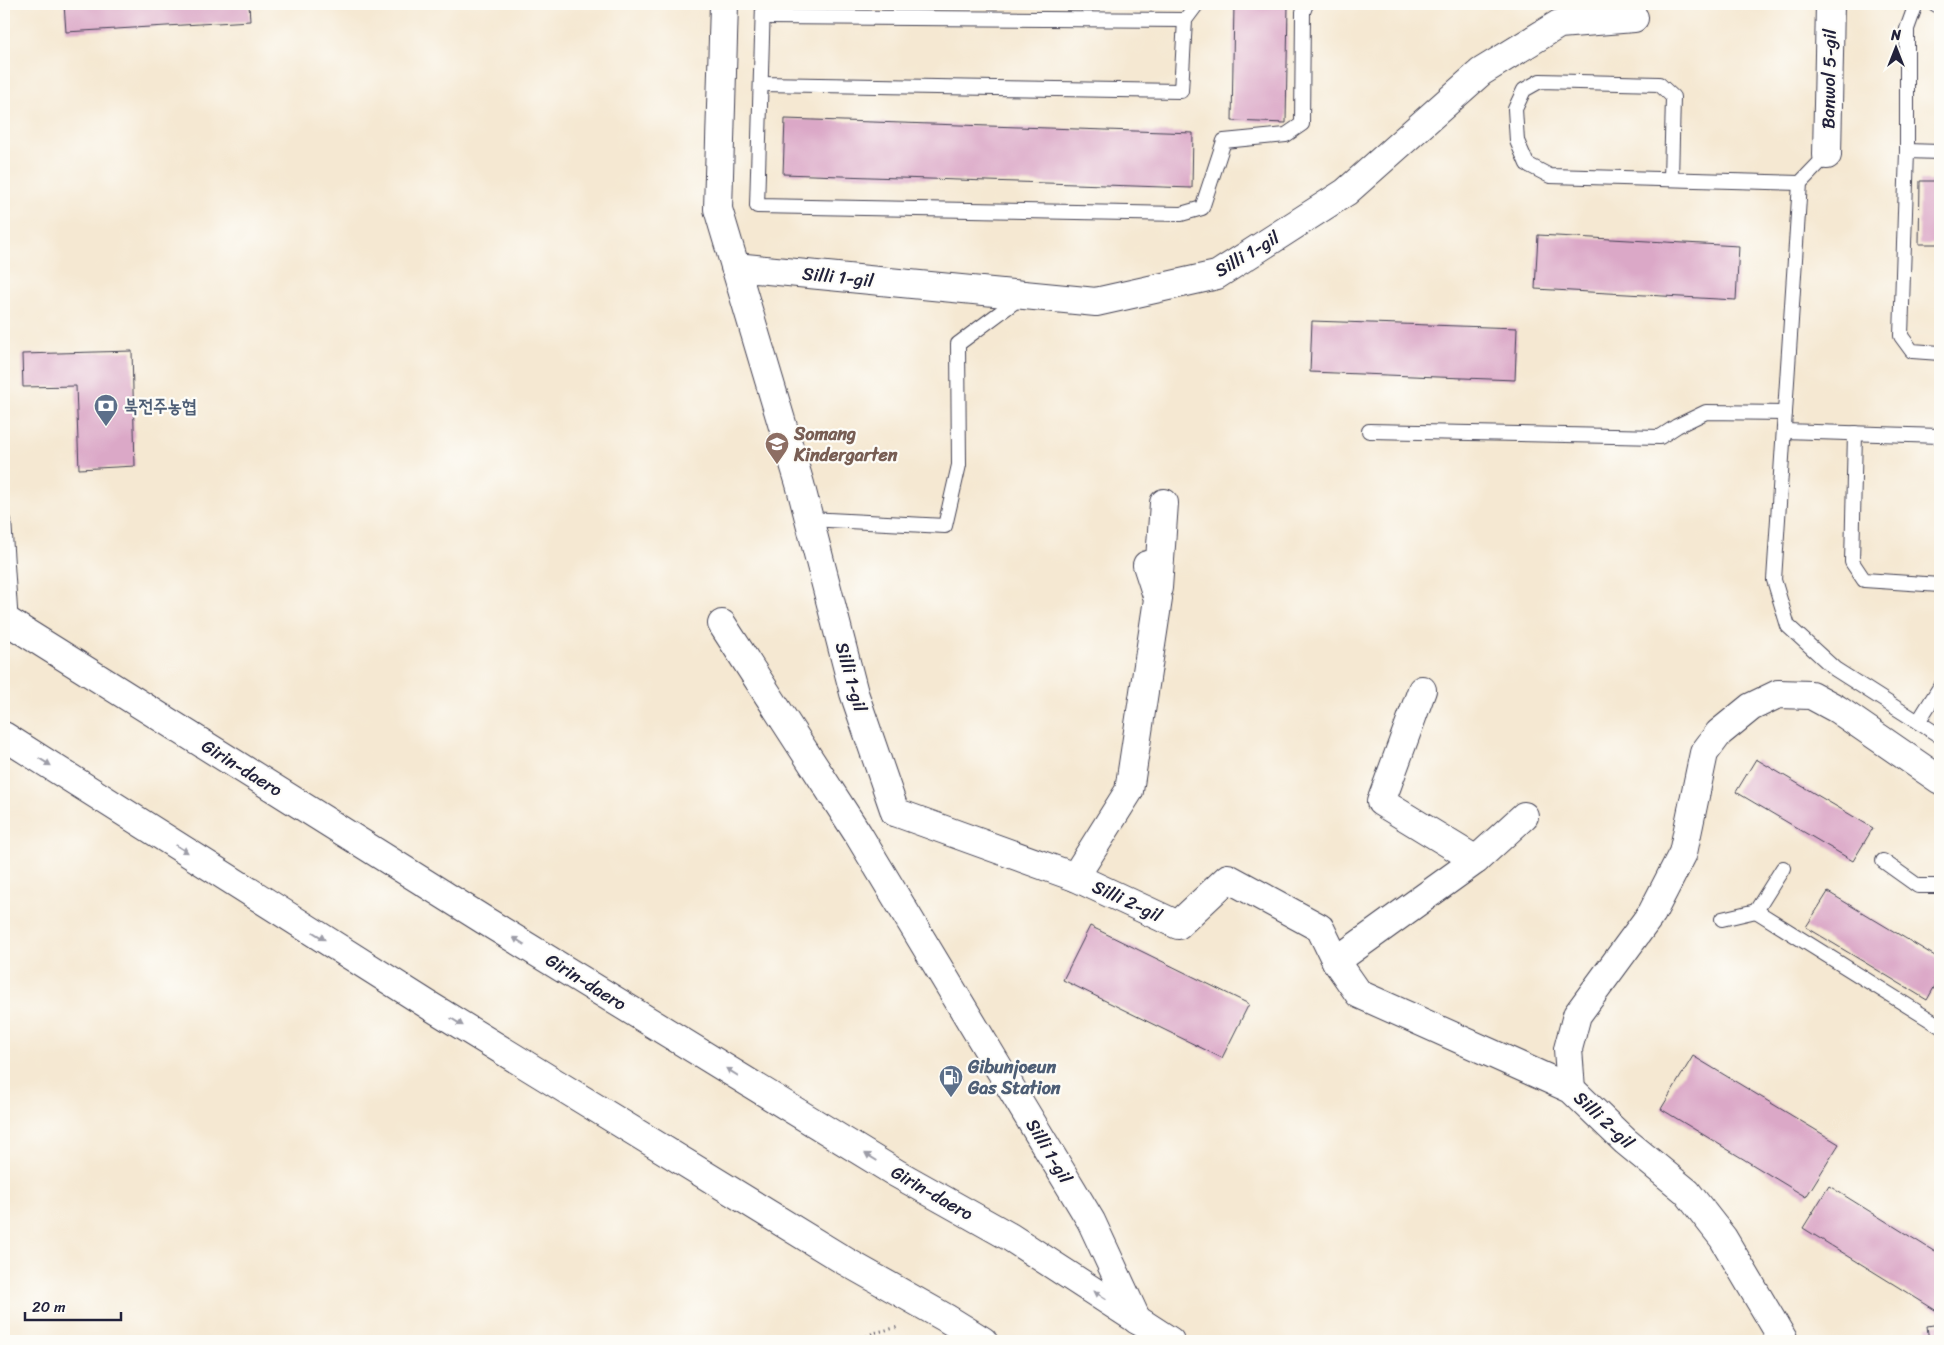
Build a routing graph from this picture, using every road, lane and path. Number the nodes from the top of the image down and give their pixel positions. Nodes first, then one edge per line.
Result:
1 (724, 4) edge
2 (1197, 4) edge
3 (1306, 4) edge
4 (1830, 4) edge
5 (1916, 4) edge
6 (1936, 4) edge
7 (1940, 7) edge
8 (763, 10) edge
9 (1634, 18) dead end
10 (1184, 20) junction
11 (761, 84) junction
12 (1907, 151) junction
13 (1940, 152) edge
14 (1827, 155) joint
15 (1671, 180) junction
16 (1800, 183) junction
17 (735, 267) junction
18 (1024, 295) junction
19 (1940, 353) edge
20 (1785, 413) junction
21 (1369, 430) dead end
22 (1784, 431) junction
23 (1856, 433) junction
24 (1940, 436) edge
25 (1164, 503) dead end
26 (809, 519) junction
27 (4, 520) edge
28 (1147, 565) dead end
29 (1940, 585) edge
30 (1158, 599) junction
31 (8, 621) edge
32 (722, 624) dead end
33 (1940, 687) edge
34 (1422, 690) dead end
35 (1918, 722) junction
36 (4, 736) edge
37 (1940, 736) edge
38 (1940, 780) edge
39 (895, 812) junction
40 (1524, 816) dead end
41 (858, 834) junction
42 (1476, 860) junction
43 (1882, 862) dead end
44 (1783, 868) dead end
45 (1075, 877) junction
46 (1940, 886) edge
47 (1756, 911) junction
48 (1722, 919) dead end
49 (1336, 961) junction
50 (1940, 1026) edge
51 (1571, 1090) junction
52 (1137, 1320) junction
53 (983, 1341) edge
54 (1170, 1341) edge
55 (1784, 1341) edge

1 - 17 street, Silli 1-gil
2 - 10 lane
3 - 11 lane
4 - 14 street, Banwol 5-gil
5 - 12 lane
6 - 7 lane
8 - 10 lane
8 - 11 lane
9 - 18 street, Silli 1-gil
10 - 11 lane
12 - 13 lane
12 - 19 lane
14 - 16 lane
15 - 15 lane
15 - 16 lane
16 - 20 lane
17 - 18 street, Silli 1-gil
17 - 26 street, Silli 1-gil
18 - 26 lane
20 - 21 lane
20 - 22 lane
22 - 23 lane
22 - 35 lane
23 - 24 lane
23 - 29 lane
25 - 30 street, Silli 2-gil
26 - 39 street, Silli 1-gil
27 - 31 lane
28 - 30 street, Silli 2-gil
30 - 45 street, Silli 2-gil
52 -> 31 street, Girin-daero
32 - 41 street, Silli 1-gil
33 - 35 lane
34 - 42 street
35 - 37 lane
36 -> 53 street
38 - 51 street
39 - 41 street
39 - 45 street, Silli 2-gil
40 - 42 street
41 - 52 street, Silli 1-gil
42 - 49 street
43 - 46 lane
44 - 47 lane
45 - 49 street, Silli 2-gil
47 - 48 lane
47 - 50 lane
49 - 51 street, Silli 2-gil
51 - 55 street, Silli 2-gil
52 - 54 street, Girin-daero

